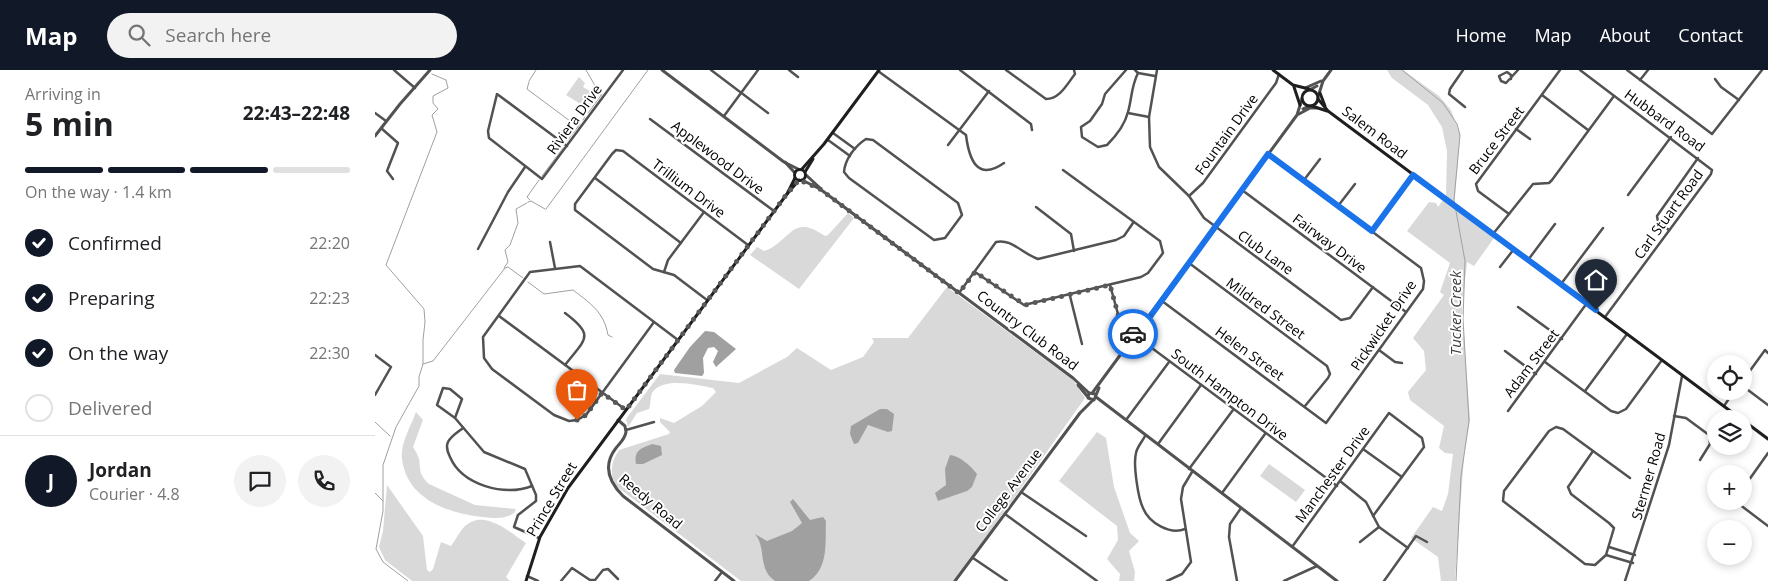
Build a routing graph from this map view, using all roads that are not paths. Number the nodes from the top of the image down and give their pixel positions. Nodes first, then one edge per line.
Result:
1 (395, 70) edge
2 (431, 70) edge
3 (623, 70) edge
4 (663, 70) edge
5 (711, 70) edge
6 (758, 70) edge
7 (789, 70) edge
8 (878, 70) edge
9 (960, 70) edge
10 (1006, 70) edge
11 (1074, 70) edge
12 (1126, 70) edge
13 (1135, 70) edge
14 (1157, 70) edge
15 (1273, 70) edge
16 (1331, 70) edge
17 (1463, 70) edge
18 (1513, 70) edge
19 (1518, 70) edge
20 (1560, 70) edge
21 (1580, 70) edge
22 (1627, 70) edge
23 (1648, 70) edge
24 (1761, 70) edge
25 (1138, 74) junction
26 (1279, 74) junction
27 (1510, 74) junction
28 (1155, 76) junction
29 (799, 77) dead end
30 (1284, 78) junction
31 (1511, 79) junction
32 (1715, 79) dead end
33 (1640, 80) junction
34 (1322, 81) junction
35 (1276, 83) junction
36 (1294, 86) junction
37 (415, 88) junction
38 (1305, 88) junction
39 (1310, 89) junction
40 (989, 91) junction
41 (741, 93) junction
42 (1541, 95) junction
43 (1319, 96) junction
44 (1615, 96) junction
45 (1302, 98) junction
46 (1739, 100) junction
47 (1300, 105) junction
48 (1311, 106) junction
49 (1465, 107) dead end
50 (1318, 108) junction
51 (1327, 110) junction
52 (375, 113) edge
53 (768, 113) dead end
54 (1128, 113) junction
55 (1298, 114) junction
56 (724, 116) junction
57 (1149, 117) junction
58 (650, 119) dead end
59 (386, 121) junction
60 (381, 128) junction
61 (960, 129) junction
62 (1516, 129) junction
63 (1032, 130) dead end
64 (1589, 130) junction
65 (833, 133) junction
66 (375, 136) edge
67 (1671, 137) junction
68 (1530, 139) dead end
69 (827, 140) junction
70 (947, 145) dead end
71 (567, 146) junction
72 (855, 149) junction
73 (1268, 154) junction
74 (850, 156) junction
75 (813, 158) junction
76 (1698, 158) junction
77 (1320, 159) dead end
78 (785, 162) junction
79 (1004, 163) dead end
80 (525, 167) junction
81 (800, 169) junction
82 (1063, 170) dead end
83 (1712, 170) joint
84 (795, 173) junction
85 (805, 174) junction
86 (1413, 175) junction
87 (393, 178) dead end
88 (595, 178) junction
89 (795, 178) junction
90 (800, 180) junction
91 (1304, 180) junction
92 (1355, 184) dead end
93 (820, 189) junction
94 (1242, 190) junction
95 (787, 194) junction
96 (1628, 195) dead end
97 (1189, 196) junction
98 (1338, 206) junction
99 (1036, 207) dead end
100 (774, 211) junction
101 (704, 212) junction
102 (1509, 214) junction
103 (1133, 223) junction
104 (1555, 224) dead end
105 (1216, 228) junction
106 (1603, 228) dead end
107 (1669, 230) junction
108 (1372, 231) junction
109 (1493, 234) junction
110 (551, 242) dead end
111 (681, 242) junction
112 (748, 245) junction
113 (478, 249) dead end
114 (1513, 249) junction
115 (1075, 251) junction
116 (1528, 260) junction
117 (1189, 263) junction
118 (1500, 267) dead end
119 (555, 268) junction
120 (664, 272) junction
121 (975, 272) junction
122 (1561, 284) junction
123 (1110, 285) junction
124 (1373, 288) junction
125 (959, 293) junction
126 (1069, 296) junction
127 (707, 300) junction
128 (1162, 300) junction
129 (1587, 303) junction
130 (1518, 307) dead end
131 (1406, 312) junction
132 (565, 313) dead end
133 (499, 316) junction
134 (1605, 317) junction
135 (654, 322) junction
136 (1627, 334) junction
137 (1136, 336) junction
138 (1562, 339) junction
139 (678, 340) junction
140 (1082, 344) dead end
141 (1379, 350) junction
142 (1505, 351) dead end
143 (1767, 352) edge
144 (375, 355) edge
145 (1662, 360) junction
146 (1169, 361) junction
147 (1545, 362) junction
148 (1402, 363) dead end
149 (565, 366) junction
150 (1752, 370) edge
151 (1536, 374) junction
152 (1682, 375) junction
153 (1201, 385) junction
154 (1585, 391) junction
155 (602, 393) junction
156 (1752, 393) edge
157 (375, 395) edge
158 (1092, 397) junction
159 (1728, 400) edge
160 (1768, 405) edge
161 (1305, 406) junction
162 (1724, 406) junction
163 (626, 410) junction
164 (1233, 410) junction
165 (1729, 410) edge
166 (1508, 411) dead end
167 (1674, 416) junction
168 (455, 418) junction
169 (618, 420) junction
170 (1125, 421) junction
171 (654, 422) dead end
172 (1326, 423) joint
173 (1752, 427) edge
174 (463, 428) junction
175 (626, 430) junction
176 (1266, 434) junction
177 (1145, 436) junction
178 (1768, 439) edge
179 (1157, 445) junction
180 (1363, 448) junction
181 (1593, 451) junction
182 (1768, 453) edge
183 (1700, 460) dead end
184 (1191, 470) junction
185 (1752, 476) edge
186 (1402, 477) junction
187 (1630, 478) dead end
188 (1340, 481) junction
189 (532, 486) junction
190 (1337, 486) junction
191 (1021, 492) junction
192 (1222, 493) junction
193 (1241, 508) junction
194 (1747, 510) edge
195 (1005, 514) junction
196 (1373, 516) junction
197 (1768, 526) edge
198 (1379, 527) junction
199 (1185, 529) junction
200 (1086, 536) dead end
201 (539, 538) junction
202 (1360, 542) dead end
203 (1427, 542) dead end
204 (1292, 547) junction
205 (1609, 547) junction
206 (1408, 548) junction
207 (1606, 555) junction
208 (1635, 555) junction
209 (972, 558) junction
210 (1633, 563) junction
211 (1318, 566) junction
212 (722, 572) junction
213 (527, 576) junction
214 (618, 580) dead end
215 (526, 581) edge
216 (538, 581) edge
217 (561, 581) edge
218 (715, 581) edge
219 (734, 581) edge
220 (955, 581) edge
221 (1007, 581) edge
222 (1097, 581) edge
223 (1167, 581) edge
224 (1237, 581) edge
225 (1284, 581) edge
226 (1335, 581) edge
227 (1384, 581) edge
228 (1625, 581) edge

1 - 37 street
2 - 37 street
3 - 71 street, Riviera Drive
4 - 56 street
5 - 41 street
6 - 41 street
7 - 29 street
8 - 61 street
8 - 65 main road
9 - 40 street
10 - 11 street
12 - 54 street
13 - 25 street
14 - 28 street, Club Lane
15 - 26 main road
16 - 34 street
17 - 49 street
18 - 27 street
19 - 31 street
20 - 42 street, Bruce Street
21 - 44 street, Hubbard Road
22 - 33 street
23 - 33 street
24 - 46 street
25 - 28 street
25 - 54 street
26 - 30 main road
26 - 35 street, Fountain Drive
27 - 31 street
27 - 31 street
28 - 57 street, Club Lane
30 - 35 street, Fountain Drive
30 - 36 main road
32 - 46 street
33 - 46 street
34 - 38 street
34 - 39 street
34 - 43 street
35 - 97 street, Fountain Drive
36 - 38 main road
36 - 45 main road
36 - 47 main road
37 - 59 street
38 - 39 main road
39 - 43 main road
39 - 45 main road
40 - 61 street
40 - 63 street
41 - 53 street
41 - 56 street
42 - 62 street, Bruce Street
42 - 64 street
43 - 48 main road
43 - 51 main road, Salem Road
44 - 64 street
44 - 67 street, Hubbard Road
45 - 47 street, College Avenue
45 - 48 main road
47 - 55 street, College Avenue
48 - 50 main road, Salem Road
48 - 55 street, College Avenue
50 - 51 main road, Salem Road
50 - 55 street
51 - 86 main road, Salem Road
52 - 59 street
54 - 57 street
55 - 73 street, College Avenue
56 - 78 street
57 - 97 street, Club Lane
58 - 100 street, Applewood Drive
59 - 60 street
60 - 66 street
60 - 87 street
61 - 70 street
61 - 79 street
62 - 68 street
62 - 102 street, Bruce Street
64 - 102 street
65 - 69 main road
65 - 72 street
67 - 76 street, Hubbard Road
67 - 96 street
69 - 74 street
69 - 75 main road
71 - 80 street, Riviera Drive
71 - 80 street
72 - 74 street
72 - 74 street
73 - 91 street, Pickwicket Drive
73 - 94 street, College Avenue
75 - 81 main road
75 - 85 main road
76 - 83 street, Hubbard Road
76 - 107 street
77 - 91 street
78 - 81 street
78 - 84 street
80 - 113 street
81 - 84 main road
81 - 85 main road
82 - 103 street
83 - 107 street, Carl Stuart Road
84 - 89 main road
85 - 90 main road, Prince Street
85 - 93 street, Country Club Road
86 - 108 street
86 - 109 main road, Salem Road
88 - 101 street, Trillium Drive
88 - 111 street
88 - 120 street
89 - 90 main road
89 - 95 main road, Prince Street
90 - 93 street, Country Club Road
90 - 95 main road, Prince Street
91 - 98 street, Pickwicket Drive
92 - 98 street
93 - 125 street, Country Club Road
94 - 105 street, College Avenue
94 - 124 street, Fairway Drive
95 - 100 main road, Prince Street
97 - 105 street, Club Lane
98 - 108 street, Pickwicket Drive
99 - 115 street
100 - 112 main road, Prince Street
101 - 111 street
101 - 112 street, Trillium Drive
102 - 109 street
103 - 115 street
103 - 123 street
104 - 116 street
105 - 117 street, College Avenue
105 - 124 street, Club Lane
106 - 122 street
107 - 134 street, Carl Stuart Road
108 - 131 street, Pickwicket Drive
109 - 114 main road, Salem Road
110 - 119 street
111 - 120 street
112 - 127 main road, Prince Street
114 - 116 main road, Salem Road
114 - 118 street
115 - 121 street
116 - 122 main road, Salem Road
117 - 128 street, College Avenue
117 - 161 street, Mildred Street
119 - 133 street
119 - 135 street
120 - 127 street
121 - 125 street
121 - 126 street
122 - 129 main road, Salem Road
123 - 126 street
123 - 137 street, South Hampton Drive
124 - 131 street, Fairway Drive
125 - 158 street, Country Club Road
126 - 140 street
127 - 139 main road, Prince Street
128 - 137 street, College Avenue
128 - 161 street, Helen Street
129 - 134 main road, Salem Road
129 - 138 street, Adam Street
130 - 138 street
131 - 141 street, Pickwicket Drive
132 - 149 street
133 - 149 street
133 - 155 street
134 - 136 main road, Salem Road
135 - 139 street
135 - 155 street
136 - 145 main road, Salem Road
136 - 154 street
137 - 146 street, South Hampton Drive
137 - 158 street, College Avenue
138 - 147 street, Adam Street
139 - 163 main road, Prince Street
141 - 148 street
141 - 172 street, Pickwicket Drive
142 - 151 street
143 - 150 street
144 - 157 street
145 - 152 main road, Salem Road
145 - 154 street
146 - 153 street, South Hampton Drive
146 - 170 street
147 - 151 street, Adam Street
147 - 154 street
149 - 155 street
151 - 166 street, Adam Street
152 - 162 main road, Salem Road
152 - 167 street, Stermer Road
153 - 164 street, South Hampton Drive
153 - 179 street
155 - 163 street
156 - 160 street
158 - 170 street, Country Club Road
158 - 191 street, College Avenue
159 - 162 street
161 - 172 street, Helen Street
162 - 165 main road, Salem Road
163 - 169 main road, Prince Street
164 - 176 street, South Hampton Drive
164 - 184 street
167 - 183 street
167 - 208 street, Stermer Road
168 - 168 street
168 - 174 street
169 - 175 street
169 - 201 main road, Prince Street
170 - 177 street, Country Club Road
171 - 175 street
173 - 178 main road, Salem Road
174 - 189 street
174 - 189 street
175 - 212 street, Reedy Road
176 - 190 street, South Hampton Drive
176 - 192 street
177 - 179 street, Country Club Road
177 - 199 street
179 - 184 street, Country Club Road
180 - 186 street
180 - 186 street, Manchester Drive
180 - 188 street, Manchester Drive
181 - 187 street
181 - 205 street
181 - 207 street
182 - 185 street
184 - 192 street, Country Club Road
184 - 199 street
186 - 196 street
188 - 190 street, Manchester Drive
188 - 196 street
189 - 201 street
190 - 204 street, Manchester Drive
191 - 195 street, College Avenue
191 - 200 street
192 - 193 street, Country Club Road
193 - 204 street, Country Club Road
193 - 224 street
194 - 197 street
195 - 209 street, College Avenue
195 - 222 street
196 - 198 street
198 - 202 street
198 - 206 street
199 - 223 street
201 - 213 main road, Prince Street
203 - 206 street
204 - 211 street, Country Club Road
205 - 207 street
205 - 208 street
206 - 227 street
207 - 210 street
208 - 210 street, Stermer Road
209 - 220 street, College Avenue
209 - 221 street
210 - 228 street, Stermer Road
211 - 225 street
211 - 226 street, Country Club Road
212 - 218 street
212 - 219 street, Reedy Road
213 - 215 main road, Prince Street
213 - 216 street
214 - 217 street

